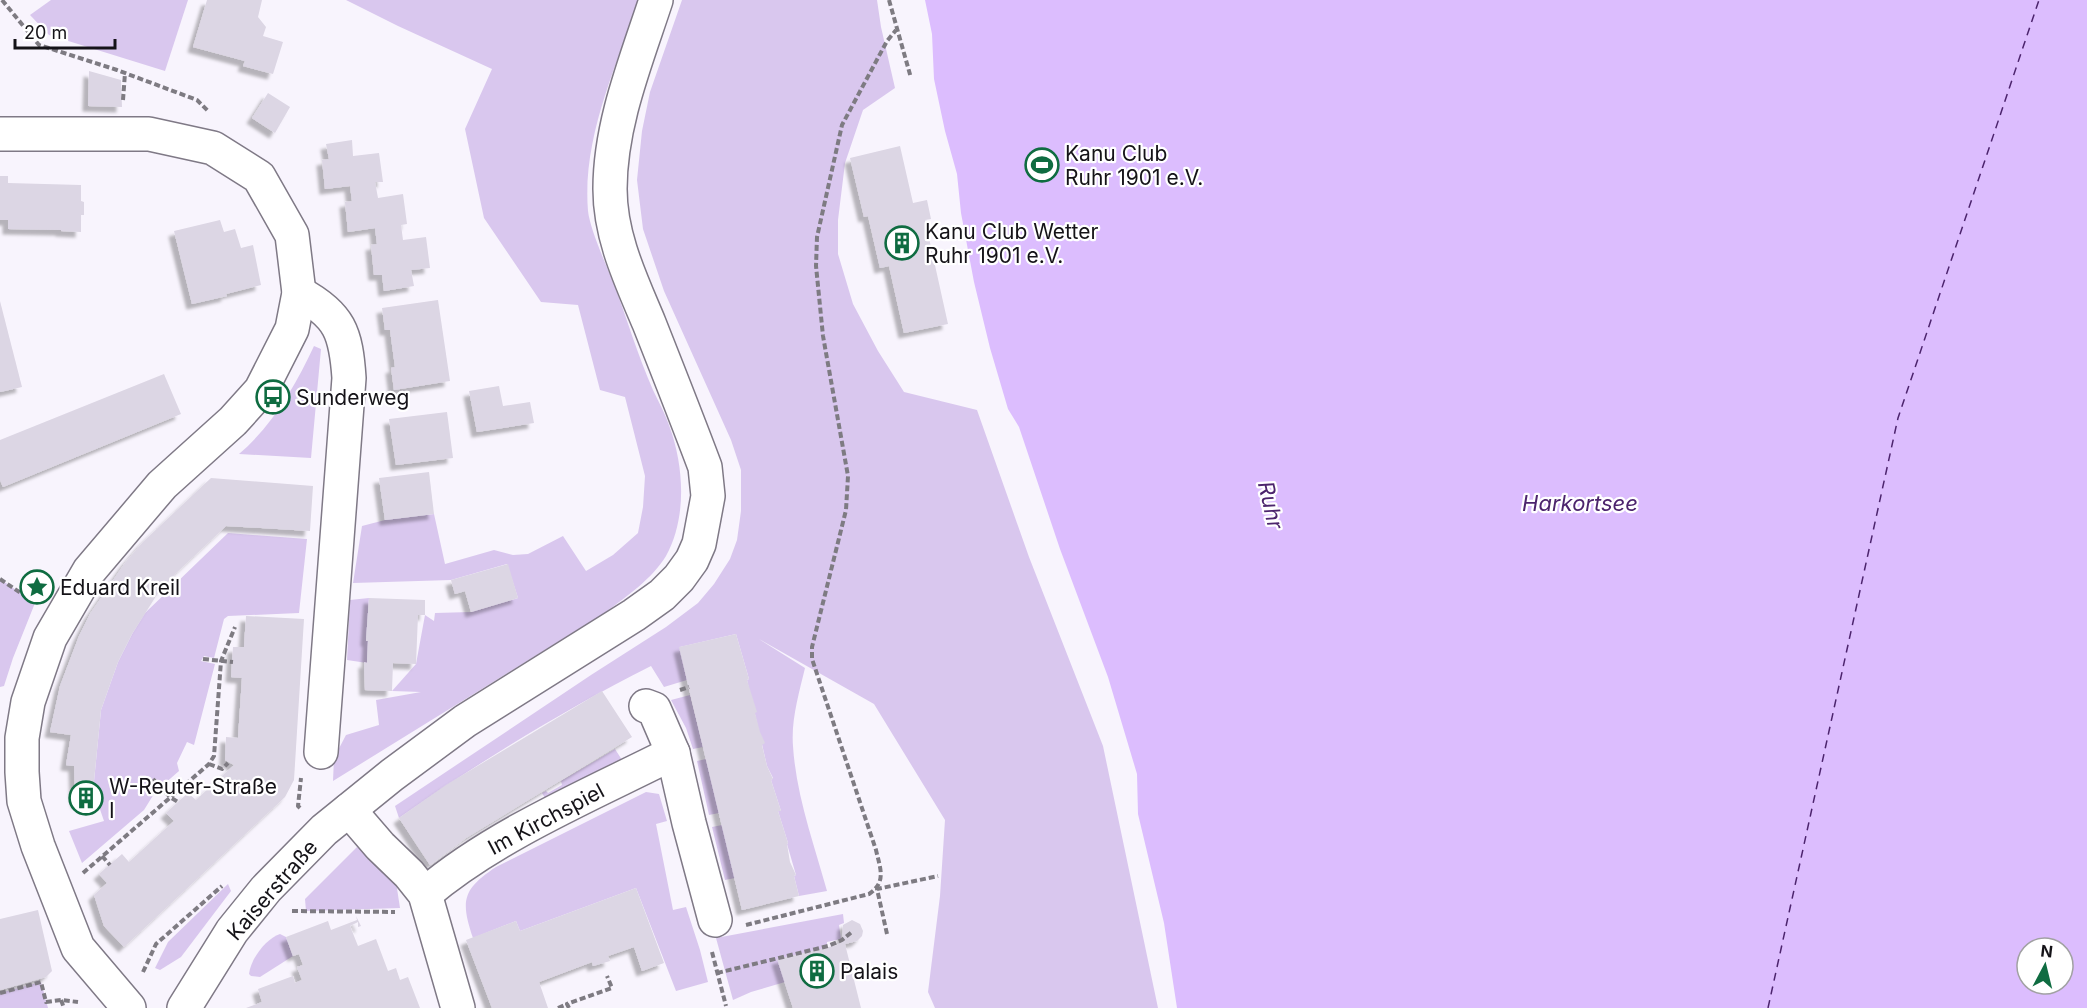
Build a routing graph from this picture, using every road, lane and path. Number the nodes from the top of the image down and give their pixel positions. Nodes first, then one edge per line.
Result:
1 (2, 0) edge
2 (656, 0) edge
3 (889, 0) edge
4 (896, 30) junction
5 (125, 73) junction
6 (910, 78) dead end
7 (161, 86) dead end
8 (122, 108) dead end
9 (0, 134) edge
10 (299, 293) junction
11 (235, 627) dead end
12 (203, 659) dead end
13 (221, 662) junction
14 (233, 662) dead end
15 (646, 706) dead end
16 (321, 752) joint
17 (673, 753) junction
18 (228, 763) dead end
19 (209, 764) junction
20 (153, 780) dead end
21 (170, 797) junction
22 (178, 802) dead end
23 (337, 820) junction
24 (102, 856) junction
25 (110, 865) dead end
26 (938, 876) dead end
27 (877, 889) junction
28 (57, 895) junction
29 (256, 901) junction
30 (428, 904) junction
31 (715, 920) joint
32 (853, 931) dead end
33 (887, 934) dead end
34 (607, 976) dead end
35 (0, 993) edge
36 (61, 1000) junction
37 (46, 1002) junction
38 (568, 1006) edge
39 (726, 1006) edge
40 (128, 1007) edge
41 (556, 1007) edge
42 (48, 1008) edge
43 (64, 1008) edge
44 (184, 1008) edge
45 (458, 1008) edge

1 - 5 path
2 - 23 street, Kaiserstraße
3 - 4 path
4 - 6 path
4 - 27 path
5 - 7 path
5 - 8 path
9 - 10 street
10 - 16 street
10 - 28 street
11 - 13 path
12 - 13 path
13 - 14 path
13 - 19 path
15 - 17 street
16 - 23 path
17 - 30 street, Im Kirchspiel
17 - 31 street
18 - 19 path
19 - 21 path
20 - 21 path
21 - 22 path
21 - 24 path
23 - 29 street, Kaiserstraße
23 - 30 street
24 - 25 path
24 - 28 path
26 - 27 path
27 - 31 path
27 - 33 path
28 - 40 street
29 - 30 path
29 - 40 path
29 - 44 street, Kaiserstraße
30 - 45 street
32 - 39 path
34 - 38 path
35 - 37 path
36 - 37 path
36 - 40 path
36 - 43 path
37 - 42 path
38 - 41 path

